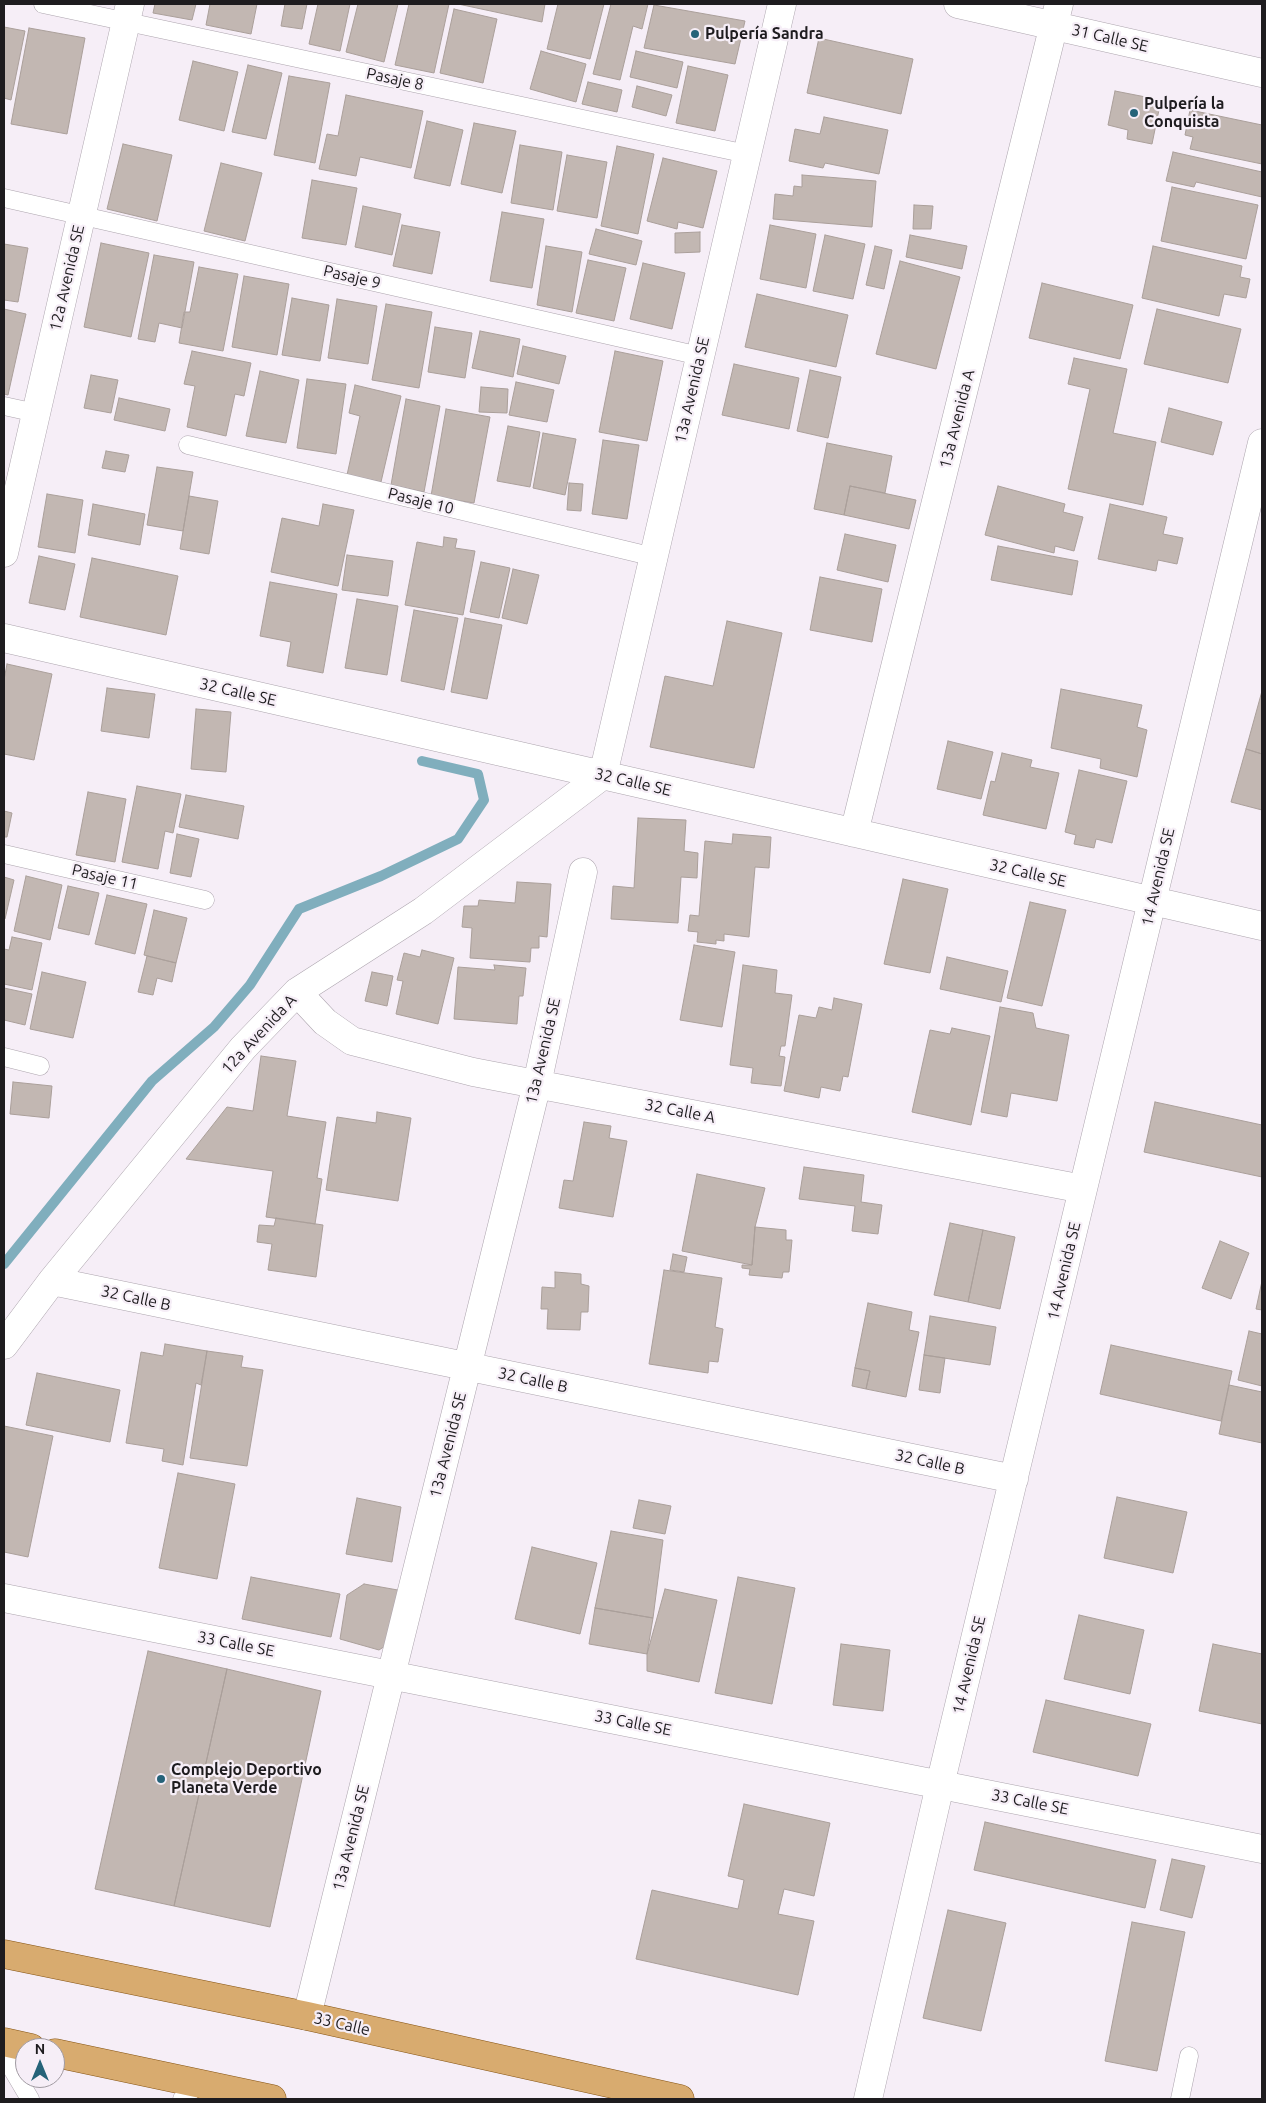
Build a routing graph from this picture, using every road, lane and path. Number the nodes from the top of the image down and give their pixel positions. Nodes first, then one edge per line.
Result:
1 (43, 4) edge
2 (782, 4) edge
3 (958, 4) edge
4 (128, 13) edge
5 (1057, 15) edge
6 (1262, 73) edge
7 (747, 154) junction
8 (4, 198) edge
9 (81, 215) junction
10 (700, 356) junction
11 (4, 406) edge
12 (36, 413) junction
13 (1262, 443) edge
14 (188, 445) dead end
15 (4, 553) edge
16 (654, 557) junction
17 (4, 638) edge
18 (604, 776) junction
19 (854, 833) junction
20 (4, 854) edge
21 (582, 872) dead end
22 (205, 900) dead end
23 (1152, 901) junction
24 (1262, 926) edge
25 (296, 992) junction
26 (4, 1058) edge
27 (40, 1066) dead end
28 (537, 1084) junction
29 (1083, 1189) junction
30 (52, 1281) junction
31 (4, 1345) edge
32 (468, 1366) junction
33 (1014, 1479) junction
34 (4, 1598) edge
35 (392, 1675) junction
36 (940, 1785) junction
37 (1262, 1849) edge
38 (4, 1954) edge
39 (307, 2016) junction
40 (4, 2055) edge
41 (65, 2056) edge
42 (1188, 2056) dead end
43 (190, 2091) edge
44 (30, 2099) edge
45 (272, 2099) edge
46 (680, 2099) edge
47 (868, 2099) edge
48 (1180, 2099) edge

1 - 4 lane, Pasaje 8
2 - 7 street, 13a Avenida SE
3 - 5 street, 31 Calle SE
4 - 7 lane, Pasaje 8
4 - 9 street, 12a Avenida SE
5 - 6 street, 31 Calle SE
5 - 19 street, 13a Avenida A
7 - 10 street, 13a Avenida SE
8 - 9 lane, Pasaje 9
9 - 10 lane, Pasaje 9
9 - 12 street, 12a Avenida SE
10 - 16 street, 13a Avenida SE
11 - 12 lane
12 - 15 street, 12a Avenida SE
13 - 23 street, 14 Avenida SE
14 - 16 lane, Pasaje 10
16 - 18 street, 13a Avenida SE
17 - 18 street, 32 Calle SE
18 - 19 street, 32 Calle SE
18 - 25 street, 12a Avenida A
19 - 23 street, 32 Calle SE
20 - 22 lane, Pasaje 11
21 - 28 street, 13a Avenida SE
23 - 24 street, 32 Calle SE
23 - 29 street, 14 Avenida SE
25 - 28 street, 32 Calle A
25 - 30 street, 12a Avenida A
26 - 27 lane
28 - 29 street, 32 Calle A
28 - 32 street, 13a Avenida SE
29 - 33 street, 14 Avenida SE
30 - 31 street, 12a Avenida A
30 - 32 street, 32 Calle B
32 - 33 street, 32 Calle B
32 - 35 street, 13a Avenida SE
33 - 36 street, 14 Avenida SE
34 - 35 street, 33 Calle SE
35 - 36 street, 33 Calle SE
35 - 39 street, 13a Avenida SE
36 - 37 street, 33 Calle SE
36 - 47 street, 14 Avenida SE
38 - 39 main road, 33 Calle
39 - 46 main road, 33 Calle
40 - 44 lane
41 - 43 main road
42 - 48 lane
43 - 45 main road

